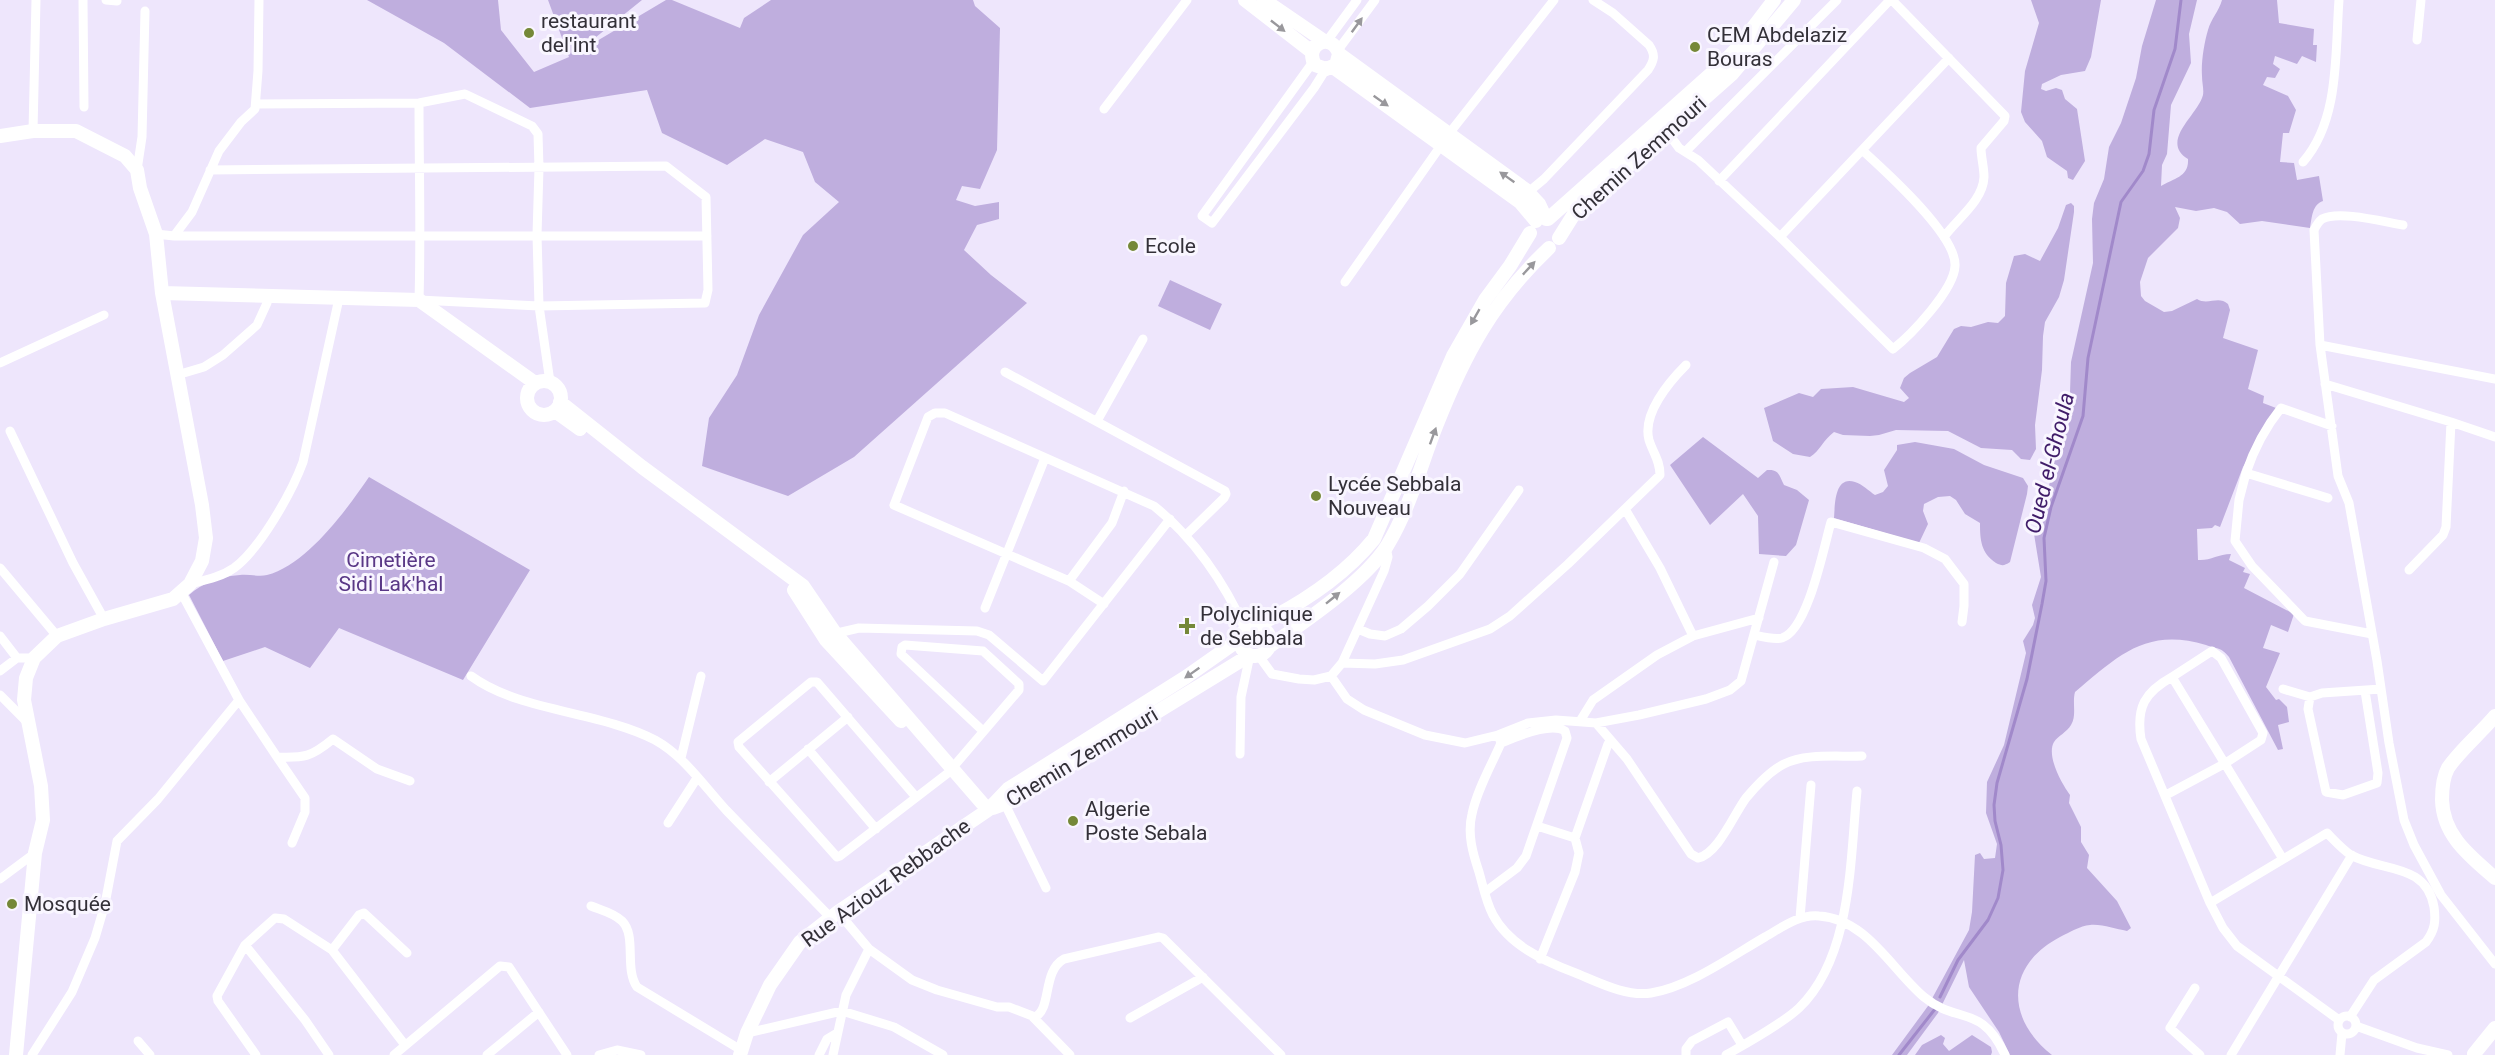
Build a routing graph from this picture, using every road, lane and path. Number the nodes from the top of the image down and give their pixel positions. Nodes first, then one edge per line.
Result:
1 (36, 0) edge
2 (83, 0) edge
3 (106, 0) edge
4 (259, 0) edge
5 (1186, 0) edge
6 (1245, 0) edge
7 (1264, 0) edge
8 (1357, 0) edge
9 (1375, 0) edge
10 (1554, 0) edge
11 (1593, 0) edge
12 (1774, 0) edge
13 (1794, 0) edge
14 (1837, 0) edge
15 (1891, 0) edge
16 (2339, 0) edge
17 (2421, 0) edge
18 (117, 1) edge
19 (145, 11) dead end
20 (2417, 40) dead end
21 (1332, 47) junction
22 (1312, 57) junction
23 (1949, 58) junction
24 (1329, 68) junction
25 (419, 103) junction
26 (256, 104) junction
27 (84, 107) dead end
28 (1104, 109) dead end
29 (33, 131) junction
30 (1668, 133) junction
31 (0, 136) edge
32 (1445, 140) junction
33 (1862, 150) junction
34 (1686, 151) junction
35 (2303, 162) dead end
36 (419, 166) junction
37 (539, 168) junction
38 (137, 170) junction
39 (210, 170) junction
40 (1719, 181) junction
41 (1526, 190) junction
42 (1540, 223) junction
43 (2403, 225) dead end
44 (156, 234) junction
45 (537, 235) junction
46 (174, 236) junction
47 (707, 236) junction
48 (421, 237) junction
49 (1780, 237) junction
50 (1944, 237) junction
51 (1559, 238) junction
52 (1549, 248) junction
53 (1345, 282) dead end
54 (163, 297) junction
55 (419, 300) junction
56 (267, 303) junction
57 (338, 303) junction
58 (539, 306) junction
59 (104, 315) dead end
60 (1143, 339) dead end
61 (2320, 345) junction
62 (0, 363) edge
63 (1686, 365) dead end
64 (1005, 372) dead end
65 (177, 375) junction
66 (2495, 379) edge
67 (550, 382) junction
68 (2325, 384) junction
69 (532, 386) junction
70 (558, 406) junction
71 (1097, 421) junction
72 (2451, 422) junction
73 (2332, 426) junction
74 (10, 431) dead end
75 (2495, 437) edge
76 (1045, 458) junction
77 (2246, 473) junction
78 (1519, 490) dead end
79 (1124, 491) junction
80 (2328, 498) dead end
81 (1625, 509) junction
82 (1170, 519) junction
83 (1186, 535) junction
84 (1386, 547) junction
85 (1007, 552) junction
86 (1774, 562) dead end
87 (0, 568) edge
88 (2409, 570) dead end
89 (1069, 581) junction
90 (186, 588) junction
91 (1104, 604) junction
92 (985, 608) dead end
93 (1759, 618) junction
94 (104, 619) junction
95 (1962, 622) dead end
96 (1358, 629) junction
97 (1247, 631) junction
98 (2372, 634) junction
99 (830, 635) junction
100 (1754, 635) junction
101 (0, 636) edge
102 (57, 636) junction
103 (1693, 636) junction
104 (1260, 652) junction
105 (16, 658) junction
106 (34, 658) junction
107 (1342, 663) junction
108 (0, 671) edge
109 (471, 676) dead end
110 (701, 676) dead end
111 (1331, 676) junction
112 (2172, 677) junction
113 (2381, 689) junction
114 (2283, 690) dead end
115 (2365, 691) junction
116 (0, 695) edge
117 (2310, 697) junction
118 (238, 699) junction
119 (2495, 716) edge
120 (848, 717) junction
121 (1580, 721) junction
122 (1596, 723) junction
123 (29, 724) junction
124 (983, 731) junction
125 (1499, 739) junction
126 (1608, 744) dead end
127 (808, 749) junction
128 (1240, 754) dead end
129 (1862, 756) dead end
130 (278, 757) junction
131 (681, 758) junction
132 (2224, 764) junction
133 (950, 770) junction
134 (696, 778) junction
135 (410, 781) dead end
136 (769, 782) junction
137 (1811, 785) dead end
138 (1857, 791) dead end
139 (2166, 795) junction
140 (916, 797) junction
141 (1005, 804) junction
142 (985, 812) junction
143 (668, 823) dead end
144 (1536, 826) junction
145 (876, 829) junction
146 (1575, 838) junction
147 (292, 843) dead end
148 (35, 853) junction
149 (2352, 855) junction
150 (2283, 859) junction
151 (0, 879) edge
152 (2495, 879) edge
153 (1046, 888) dead end
154 (1485, 892) junction
155 (2210, 903) junction
156 (591, 906) dead end
157 (835, 915) junction
158 (1800, 918) junction
159 (1843, 922) junction
160 (245, 945) junction
161 (869, 949) junction
162 (332, 950) junction
163 (407, 954) dead end
164 (1540, 959) junction
165 (2495, 964) edge
166 (1203, 977) junction
167 (2277, 977) junction
168 (2195, 988) dead end
169 (842, 1011) junction
170 (539, 1012) junction
171 (1032, 1016) junction
172 (2350, 1017) junction
173 (1130, 1018) dead end
174 (2339, 1020) junction
175 (2356, 1026) junction
176 (2495, 1028) edge
177 (747, 1033) junction
178 (837, 1033) junction
179 (2342, 1033) junction
180 (138, 1041) dead end
181 (405, 1046) junction
182 (1742, 1046) junction
183 (740, 1053) edge
184 (16, 1055) edge
185 (32, 1055) edge
186 (150, 1055) edge
187 (256, 1055) edge
188 (328, 1055) edge
189 (394, 1055) edge
190 (487, 1055) edge
191 (567, 1055) edge
192 (599, 1055) edge
193 (641, 1055) edge
194 (819, 1055) edge
195 (833, 1055) edge
196 (943, 1055) edge
197 (1070, 1055) edge
198 (1281, 1055) edge
199 (1686, 1055) edge
200 (1726, 1055) edge
201 (2005, 1055) edge
202 (2200, 1055) edge
203 (2231, 1055) edge
204 (2340, 1055) edge
205 (2448, 1055) edge
206 (2470, 1055) edge

1 - 29 street
2 - 27 street
3 - 18 street
4 - 26 street
5 - 28 street
6 -> 22 street
7 - 21 street
8 - 21 street
21 -> 9 street
10 - 32 street
11 - 41 street
12 - 42 street, Chemin Zemmouri
13 - 30 street, Chemin Zemmouri
14 - 34 street
15 - 23 street
15 - 40 street
16 - 35 street
17 - 20 street
19 - 38 street
21 - 22 street
21 - 24 street
21 - 32 street
22 - 24 street
22 - 24 street
23 - 33 street
23 - 50 street
24 -> 32 street
25 - 26 street
25 - 36 street
25 - 37 street
26 - 39 street
29 - 31 street
29 - 38 street
30 - 34 street
30 - 51 street, Chemin Zemmouri
41 -> 32 street
32 - 42 street
32 - 53 street
33 - 49 street
33 - 50 street
34 - 40 street
36 - 37 street
36 - 39 street
36 - 48 street
37 - 45 street
37 - 47 street
38 - 44 street
39 - 46 street
40 - 49 street
41 - 42 street
42 - 51 street
42 - 52 street
42 -> 97 street, Chemin Zemmouri
43 - 61 street
44 - 46 street
44 - 54 street
45 - 47 street
45 - 48 street
45 - 58 street
46 - 48 street
47 - 58 street
48 - 55 street
49 - 50 street
51 - 52 street, Chemin Zemmouri
84 -> 52 street, Chemin Zemmouri
54 - 55 street
54 - 56 street
54 - 65 street
55 - 58 street
55 - 69 street
56 - 57 street
56 - 65 street
57 - 69 street
57 - 90 street
58 - 67 street
59 - 62 street
60 - 71 street
61 - 66 street
61 - 68 street
63 - 81 street
64 - 71 street
65 - 90 street
67 - 69 street
67 - 70 street
68 - 72 street
68 - 73 street
69 - 70 street
70 - 99 street
71 - 83 street
72 - 75 street
72 - 88 street
73 - 77 street
73 - 98 street
74 - 94 street
76 - 79 street
76 - 85 street
76 - 85 street
77 - 80 street
77 - 98 street
78 - 96 street
79 - 82 street
79 - 89 street
81 - 103 street
81 - 107 street
82 - 83 street
82 - 91 street
83 - 97 street
84 - 96 street
104 -> 84 street, Chemin Zemmouri
85 - 89 street
85 - 92 street
86 - 93 street
87 - 102 street
89 - 91 street
90 - 94 street
90 - 118 street
91 - 99 street
93 - 100 street
93 - 103 street
94 - 102 street
95 - 100 street
96 - 107 street
97 - 104 street
97 - 104 street
97 -> 142 street, Chemin Zemmouri
98 - 113 street
99 - 133 street
100 - 122 street
101 - 105 street
102 - 106 street
103 - 121 street
104 - 111 street
104 - 128 street
104 - 141 street, Chemin Zemmouri
105 - 106 street
105 - 108 street
106 - 123 street
107 - 111 street
109 - 131 street
110 - 131 street
111 - 125 street
112 - 132 street
112 - 132 street
112 - 139 street
113 - 115 street
113 - 165 street
114 - 117 street
115 - 117 street
115 - 117 street
116 - 123 street
118 - 130 street
118 - 185 street
119 - 152 street
120 - 127 street
120 - 136 street
120 - 140 street
121 - 122 street
121 - 125 street
122 - 129 street
123 - 148 street
124 - 124 street
124 - 133 street
125 - 144 street
125 - 154 street
126 - 146 street
127 - 136 street
127 - 145 street
130 - 135 street
130 - 147 street
131 - 134 street
132 - 139 street
132 - 150 street
133 - 140 street
133 - 142 street
134 - 143 street
134 - 157 street
136 - 145 street
137 - 158 street
138 - 159 street
139 - 155 street
140 - 145 street
141 - 142 street, Chemin Zemmouri
141 - 153 street
142 - 157 street, Rue Aziouz Rebbache
144 - 146 street
144 - 154 street
146 - 164 street
148 - 151 street
148 - 184 street
149 - 150 street
149 - 167 street
149 - 172 street
150 - 155 street
154 - 164 street
155 - 167 street
156 - 183 street
157 - 161 street
157 - 177 street, Rue Aziouz Rebbache
158 - 159 street
158 - 164 street
159 - 182 street
159 - 201 street
160 - 162 street
160 - 187 street
160 - 188 street
161 - 169 street
161 - 171 street
162 - 163 street
162 - 181 street
166 - 171 street
166 - 173 street
166 - 198 street
167 - 174 street
167 - 203 street
168 - 202 street
169 - 177 street
169 - 178 street
169 - 196 street
170 - 181 street
170 - 190 street
170 - 191 street
171 - 197 street
172 - 174 street
172 - 175 street
174 - 179 street
175 - 179 street
175 - 205 street
176 - 206 street
177 - 183 street, Rue Aziouz Rebbache
178 - 194 street
178 - 195 street
179 - 204 street
180 - 186 street
181 - 189 street
182 - 199 street
182 - 200 street
192 - 193 street

